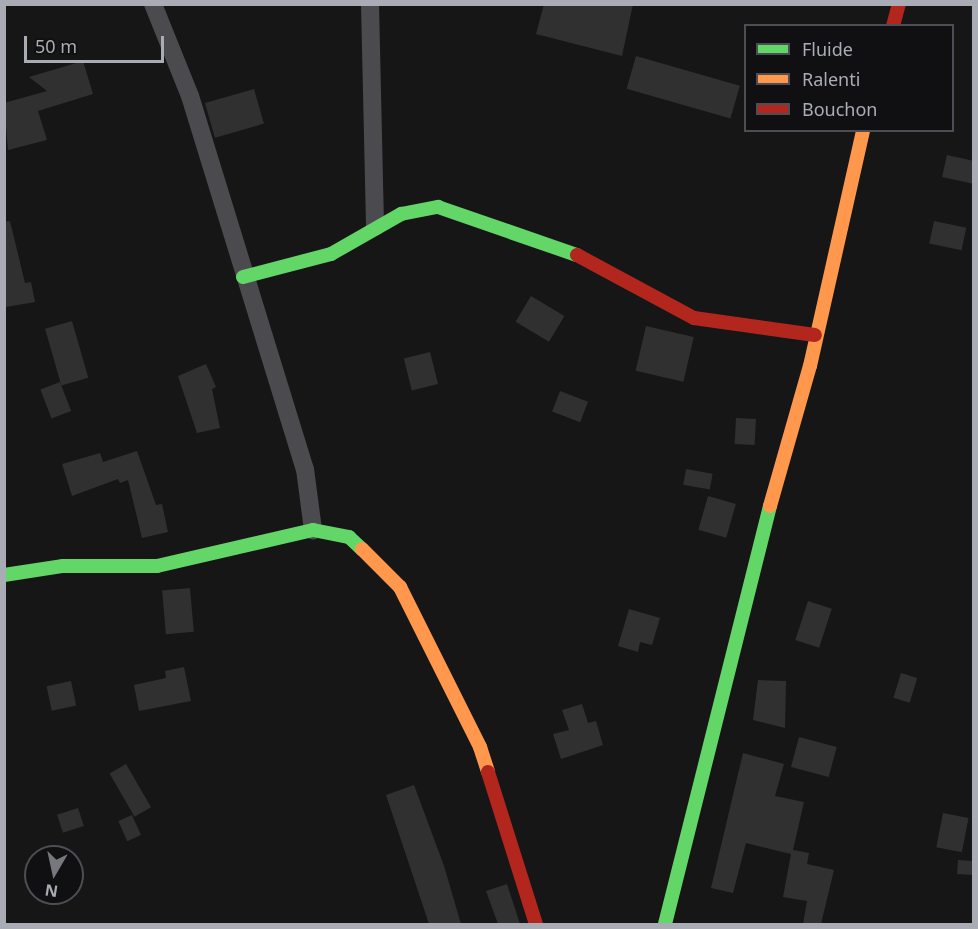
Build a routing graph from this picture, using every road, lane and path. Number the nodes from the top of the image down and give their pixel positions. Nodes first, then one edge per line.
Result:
1 (153, 4) edge
2 (370, 4) edge
3 (899, 4) edge
4 (893, 24) edge
5 (863, 132) edge
6 (375, 227) junction
7 (243, 277) junction
8 (815, 335) junction
9 (313, 530) junction
10 (4, 575) edge
11 (536, 924) edge
12 (665, 924) edge

1 - 7 street
2 - 6 street
3 - 4 main road
5 - 8 main road
6 - 7 main road
6 - 8 main road
7 - 9 street
8 - 12 main road
9 - 10 main road
9 - 11 main road

